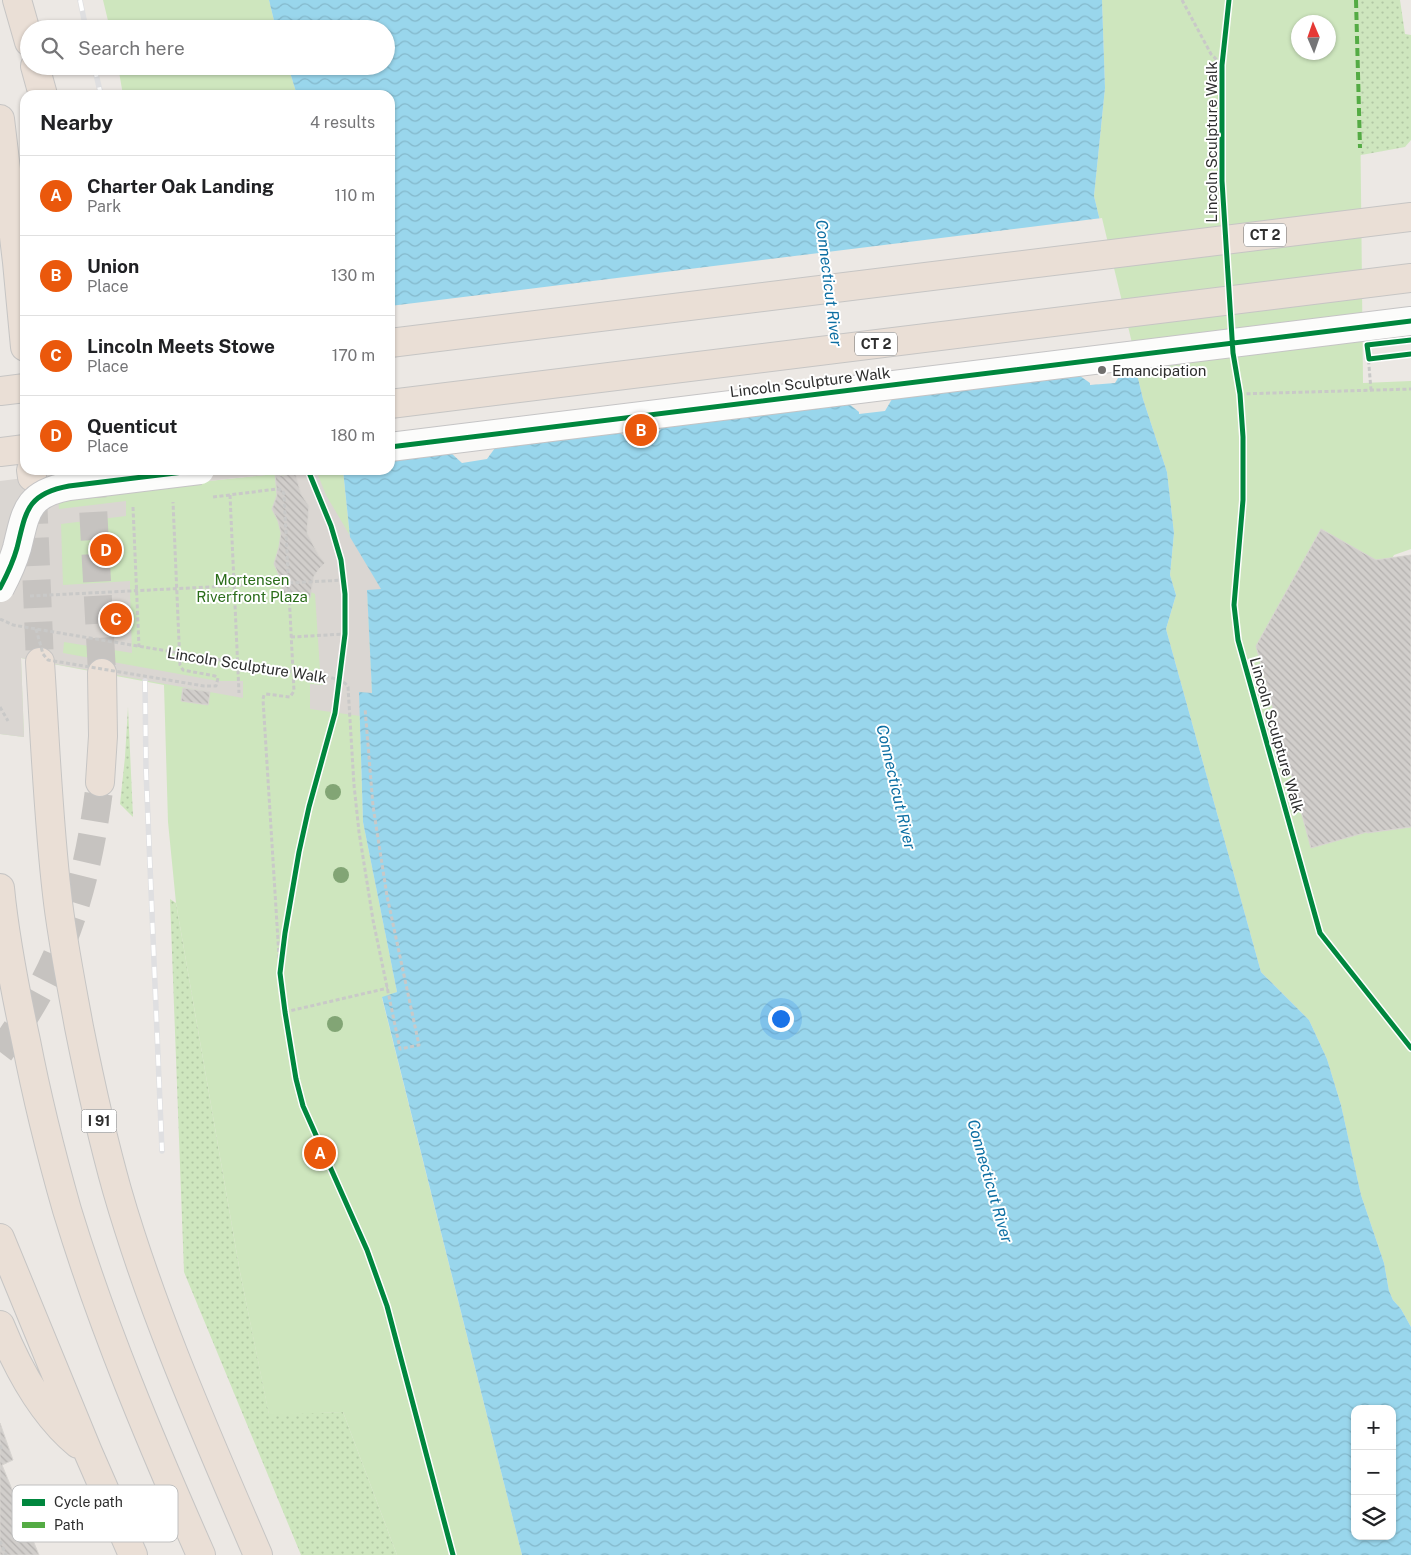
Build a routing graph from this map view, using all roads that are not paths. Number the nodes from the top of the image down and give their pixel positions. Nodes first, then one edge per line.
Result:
1 (17, 0) edge
2 (23, 20) edge
3 (38, 75) edge
4 (42, 90) edge
5 (0, 119) edge
6 (1411, 217) edge
7 (1411, 278) edge
8 (20, 294) edge
9 (1411, 321) edge
10 (395, 342) edge
11 (20, 389) edge
12 (0, 391) edge
13 (395, 403) edge
14 (395, 446) edge
15 (20, 449) edge
16 (0, 452) edge
17 (159, 475) edge
18 (0, 588) edge
19 (40, 662) tunnel mouth
20 (102, 673) tunnel mouth
21 (100, 782) tunnel mouth
22 (0, 888) edge
23 (0, 949) edge
24 (17, 1000) junction
25 (0, 1238) edge
26 (0, 1325) edge
27 (88, 1452) junction
28 (102, 1485) edge
29 (172, 1485) edge
30 (178, 1500) edge
31 (127, 1542) edge
32 (133, 1555) edge
33 (201, 1555) edge
34 (258, 1555) edge

1 - 2 highway
3 - 4 highway
5 - 8 highway
6 - 10 highway, CT 2
7 - 13 highway, CT 2
9 - 14 street, Lincoln Sculpture Walk
11 - 12 highway
15 - 16 highway
17 - 18 street, bridge
19 - 34 highway, I 91
20 - 21 highway
22 - 24 highway
23 - 24 highway
24 - 29 highway
25 - 27 highway
26 - 27 highway
27 - 28 highway
30 - 33 highway
31 - 32 highway

